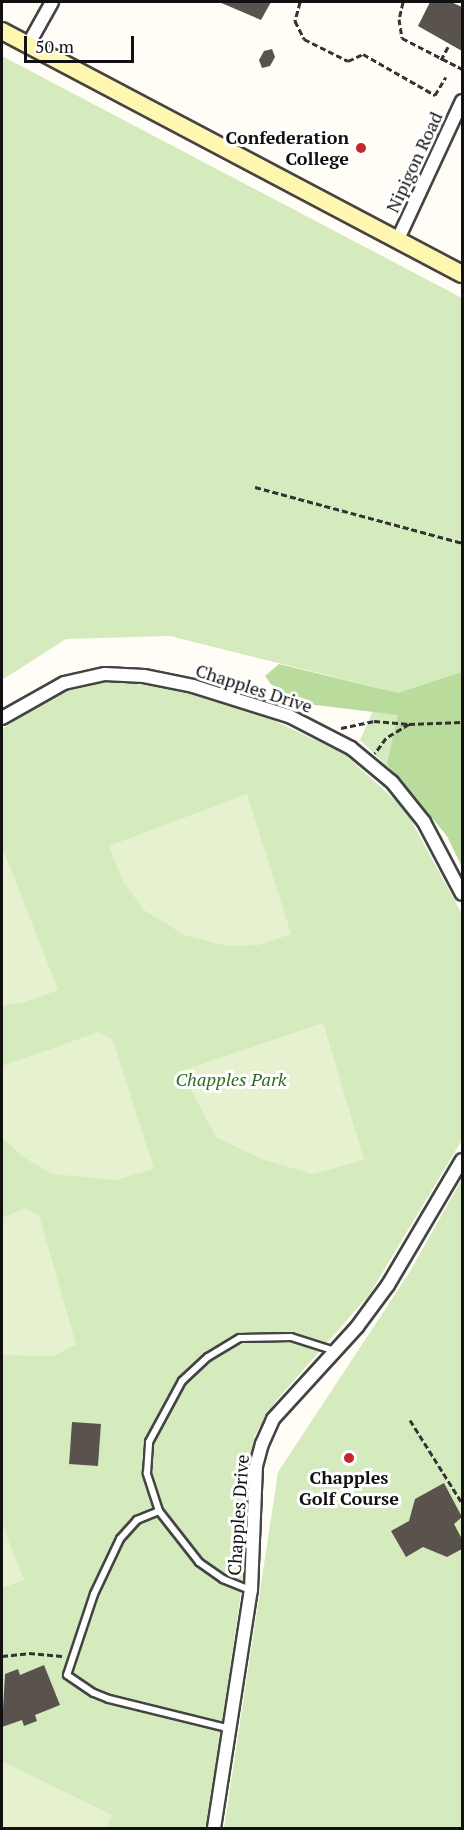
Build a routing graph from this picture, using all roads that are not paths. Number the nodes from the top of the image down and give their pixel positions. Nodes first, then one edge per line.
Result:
1 (52, 2) edge
2 (2, 31) edge
3 (28, 45) junction
4 (462, 100) edge
5 (398, 239) junction
6 (462, 274) edge
7 (2, 718) edge
8 (462, 894) edge
9 (462, 1160) edge
10 (332, 1350) junction
11 (159, 1511) junction
12 (251, 1590) junction
13 (228, 1728) junction
14 (214, 1828) edge

1 - 3 street
2 - 3 street
3 - 5 street
4 - 5 street, Nipigon Road
5 - 6 street
7 - 8 street, Chapples Drive
9 - 10 street, Chapples Drive
10 - 11 lane
10 - 12 street, Chapples Drive
11 - 12 lane
11 - 13 lane
12 - 13 street, Chapples Drive
13 - 14 street, Chapples Drive

